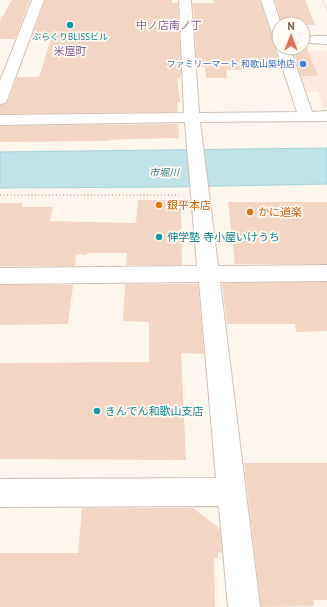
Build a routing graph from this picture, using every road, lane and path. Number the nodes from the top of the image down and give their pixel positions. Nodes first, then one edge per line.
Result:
1 (38, 0) edge
2 (185, 0) edge
3 (267, 0) edge
4 (322, 0) edge
5 (327, 10) edge
6 (272, 16) edge
7 (286, 56) edge
8 (0, 100) edge
9 (327, 116) edge
10 (192, 117) junction
11 (306, 117) junction
12 (0, 120) edge
13 (0, 195) edge
14 (194, 197) junction
15 (327, 273) edge
16 (209, 274) junction
17 (0, 276) edge
18 (232, 492) junction
19 (0, 493) edge
20 (244, 607) edge

1 - 8 street
2 - 10 street
3 - 6 street
4 - 5 path
7 - 11 street
9 - 11 street
10 - 11 street
10 - 12 street
10 - 14 street
13 - 14 path
14 - 16 street
15 - 16 street
16 - 17 street
16 - 18 street
18 - 19 street
18 - 20 street

